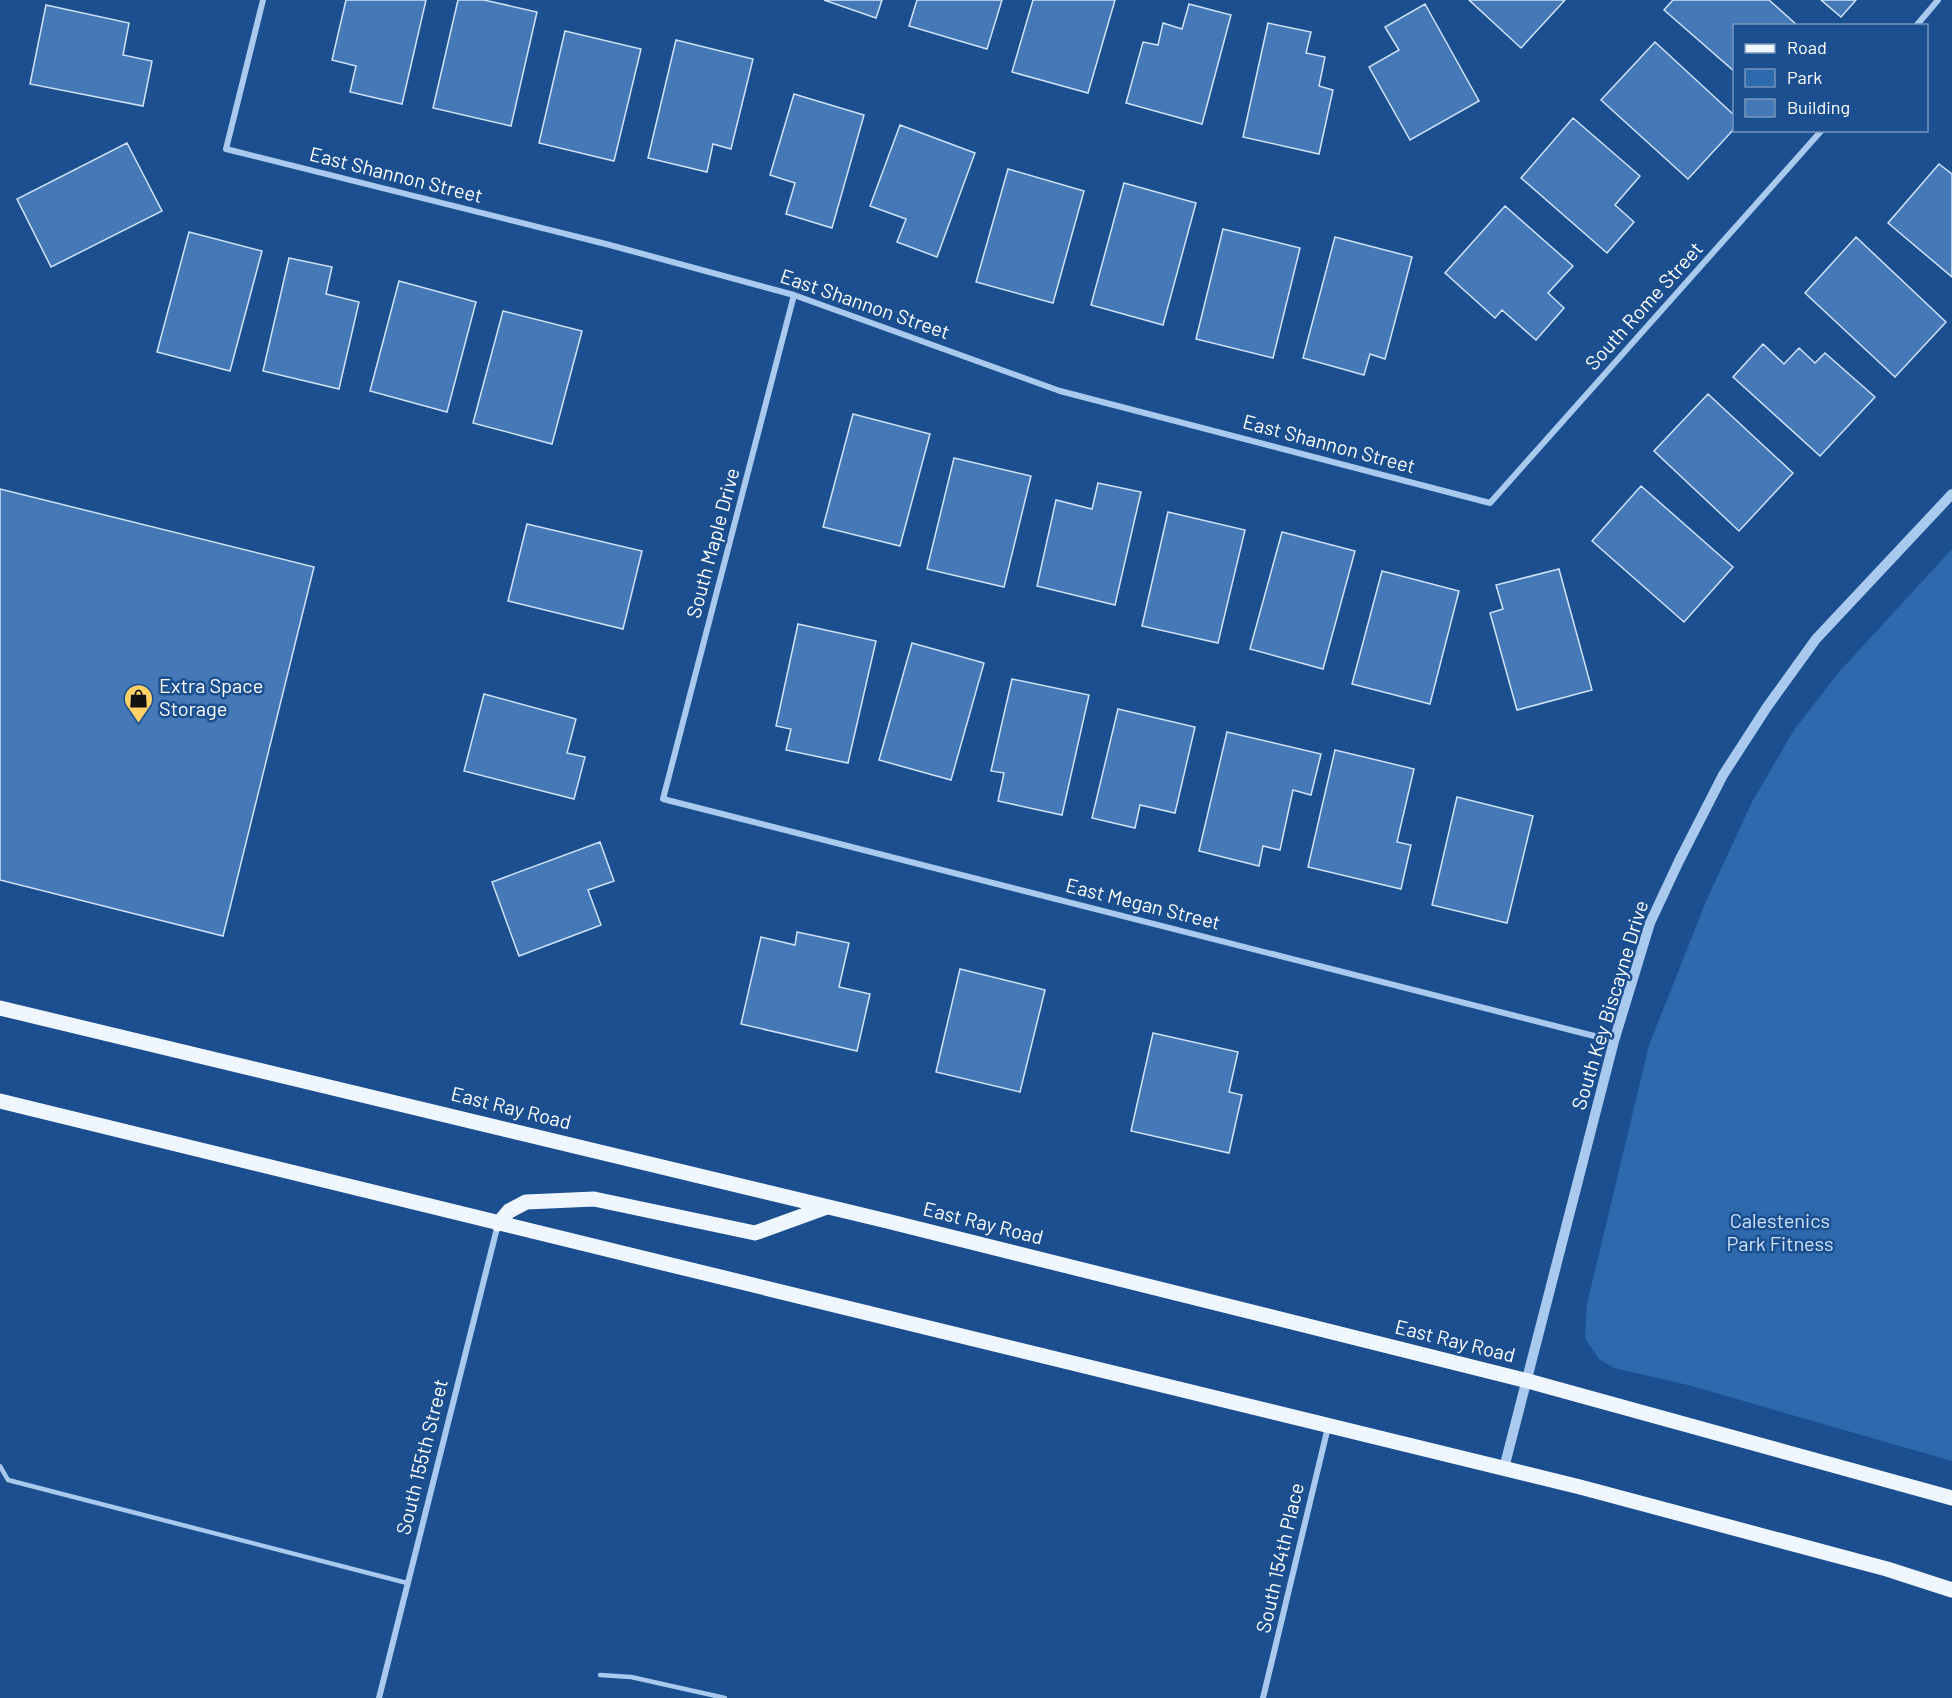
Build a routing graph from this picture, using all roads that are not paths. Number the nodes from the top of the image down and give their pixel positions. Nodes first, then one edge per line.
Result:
1 (263, 0) edge
2 (1938, 0) edge
3 (1918, 24) edge
4 (1820, 132) edge
5 (794, 295) junction
6 (1952, 494) edge
7 (1490, 503) joint
8 (663, 799) joint
9 (0, 1008) edge
10 (1614, 1041) junction
11 (0, 1101) edge
12 (827, 1208) junction
13 (498, 1224) junction
14 (1528, 1381) junction
15 (1328, 1427) junction
16 (0, 1466) edge
17 (1504, 1468) junction
18 (1952, 1498) edge
19 (407, 1582) junction
20 (1952, 1590) edge
21 (600, 1675) dead end
22 (379, 1698) edge
23 (725, 1698) edge
24 (1263, 1698) edge

1 - 5 street, East Shannon Street
2 - 3 street
4 - 7 street, South Rome Street
5 - 7 street, East Shannon Street
5 - 8 street, South Maple Drive
6 - 10 street, South Key Biscayne Drive
8 - 10 street, East Megan Street
9 - 12 main road, East Ray Road
10 - 14 street, South Key Biscayne Drive
11 - 13 main road
12 - 13 main road
12 - 14 main road, East Ray Road
13 - 15 main road
13 - 19 street, South 155th Street
14 - 17 street, South Key Biscayne Drive
14 - 18 main road, East Ray Road
15 - 17 main road
15 - 24 street, South 154th Place
16 - 19 lane
17 - 20 main road
19 - 22 street, South 155th Street
21 - 23 lane

